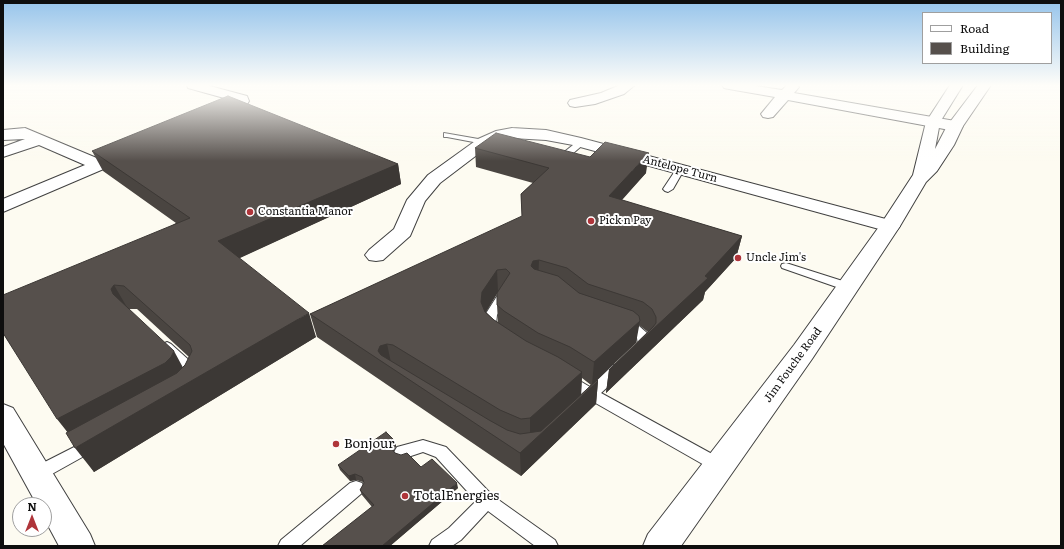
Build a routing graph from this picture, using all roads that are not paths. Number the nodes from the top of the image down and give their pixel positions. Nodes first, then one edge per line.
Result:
1 (228, 111) edge
2 (771, 111) edge
3 (882, 111) edge
4 (940, 111) edge
5 (966, 111) edge
6 (768, 114) dead end
7 (933, 122) junction
8 (199, 123) edge
9 (955, 126) junction
10 (3, 135) edge
11 (447, 135) dead end
12 (40, 139) junction
13 (484, 142) junction
14 (581, 143) junction
15 (142, 147) edge
16 (3, 152) edge
17 (561, 160) edge
18 (99, 165) junction
19 (681, 168) junction
20 (919, 179) junction
21 (668, 189) dead end
22 (25, 197) junction
23 (3, 203) edge
24 (3, 206) edge
25 (890, 226) junction
26 (376, 255) dead end
27 (786, 266) dead end
28 (848, 287) junction
29 (503, 296) edge
30 (613, 321) edge
31 (500, 338) edge
32 (159, 339) edge
33 (556, 371) edge
34 (192, 385) edge
35 (591, 394) junction
36 (576, 409) edge
37 (3, 418) edge
38 (104, 437) edge
39 (402, 452) dead end
40 (719, 465) junction
41 (37, 475) junction
42 (356, 488) dead end
43 (487, 502) junction
44 (78, 546) edge
45 (287, 546) edge
46 (438, 546) edge
47 (549, 546) edge
48 (660, 546) edge

1 - 8 street
2 - 6 street
3 - 7 street
4 - 7 street, Jim Fouche Road
5 - 9 street, Jim Fouche Road
7 - 9 street
7 - 20 street, Jim Fouche Road
9 - 20 street, Jim Fouche Road
10 - 12 street
11 - 13 lane
12 - 16 street
12 - 18 street
13 - 14 street, Antelope Turn
13 - 26 street, Antelope Turn
14 - 17 lane
14 - 19 street, Antelope Turn
15 - 18 street
18 - 22 street
19 - 21 lane
19 - 25 street, Antelope Turn
20 - 25 street, Jim Fouche Road
22 - 23 street
22 - 24 street
25 - 28 street, Jim Fouche Road
27 - 28 lane
28 - 40 street, Jim Fouche Road
29 - 31 lane
30 - 35 lane
32 - 34 lane
33 - 35 lane
35 - 36 lane
35 - 40 lane
37 - 41 street
38 - 41 lane
39 - 43 lane
40 - 48 street, Jim Fouche Road
41 - 44 street
42 - 45 lane
43 - 46 lane
43 - 47 lane

